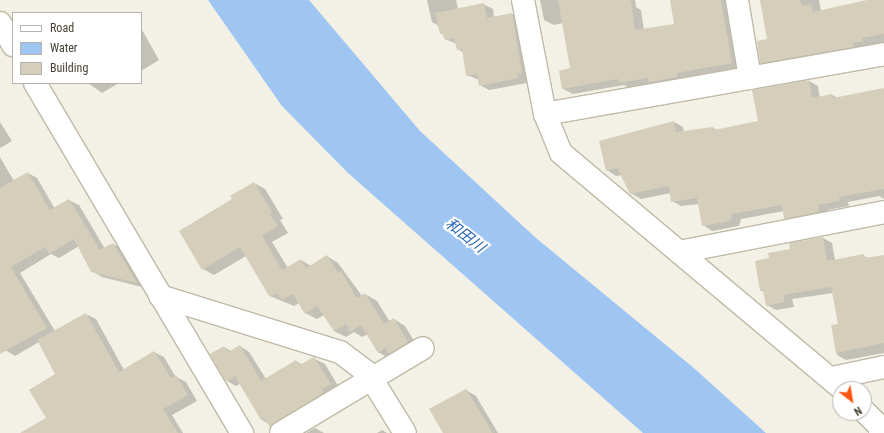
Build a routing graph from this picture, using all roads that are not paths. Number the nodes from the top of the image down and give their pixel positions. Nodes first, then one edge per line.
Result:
1 (523, 0) edge
2 (737, 0) edge
3 (0, 23) edge
4 (12, 43) edge
5 (884, 54) edge
6 (750, 78) junction
7 (36, 84) edge
8 (545, 114) junction
9 (884, 212) edge
10 (680, 252) junction
11 (160, 296) junction
12 (423, 348) dead end
13 (884, 367) edge
14 (371, 378) junction
15 (835, 381) edge
16 (843, 381) edge
17 (872, 419) edge
18 (884, 432) edge
19 (242, 433) edge
20 (281, 433) edge
21 (404, 433) edge

1 - 8 street
2 - 6 street
3 - 4 street
5 - 6 street
6 - 8 street
7 - 11 street
8 - 10 street
9 - 10 street
10 - 15 street
11 - 14 street
11 - 19 street
12 - 14 street
13 - 16 street
14 - 20 street
14 - 21 street
17 - 18 street

